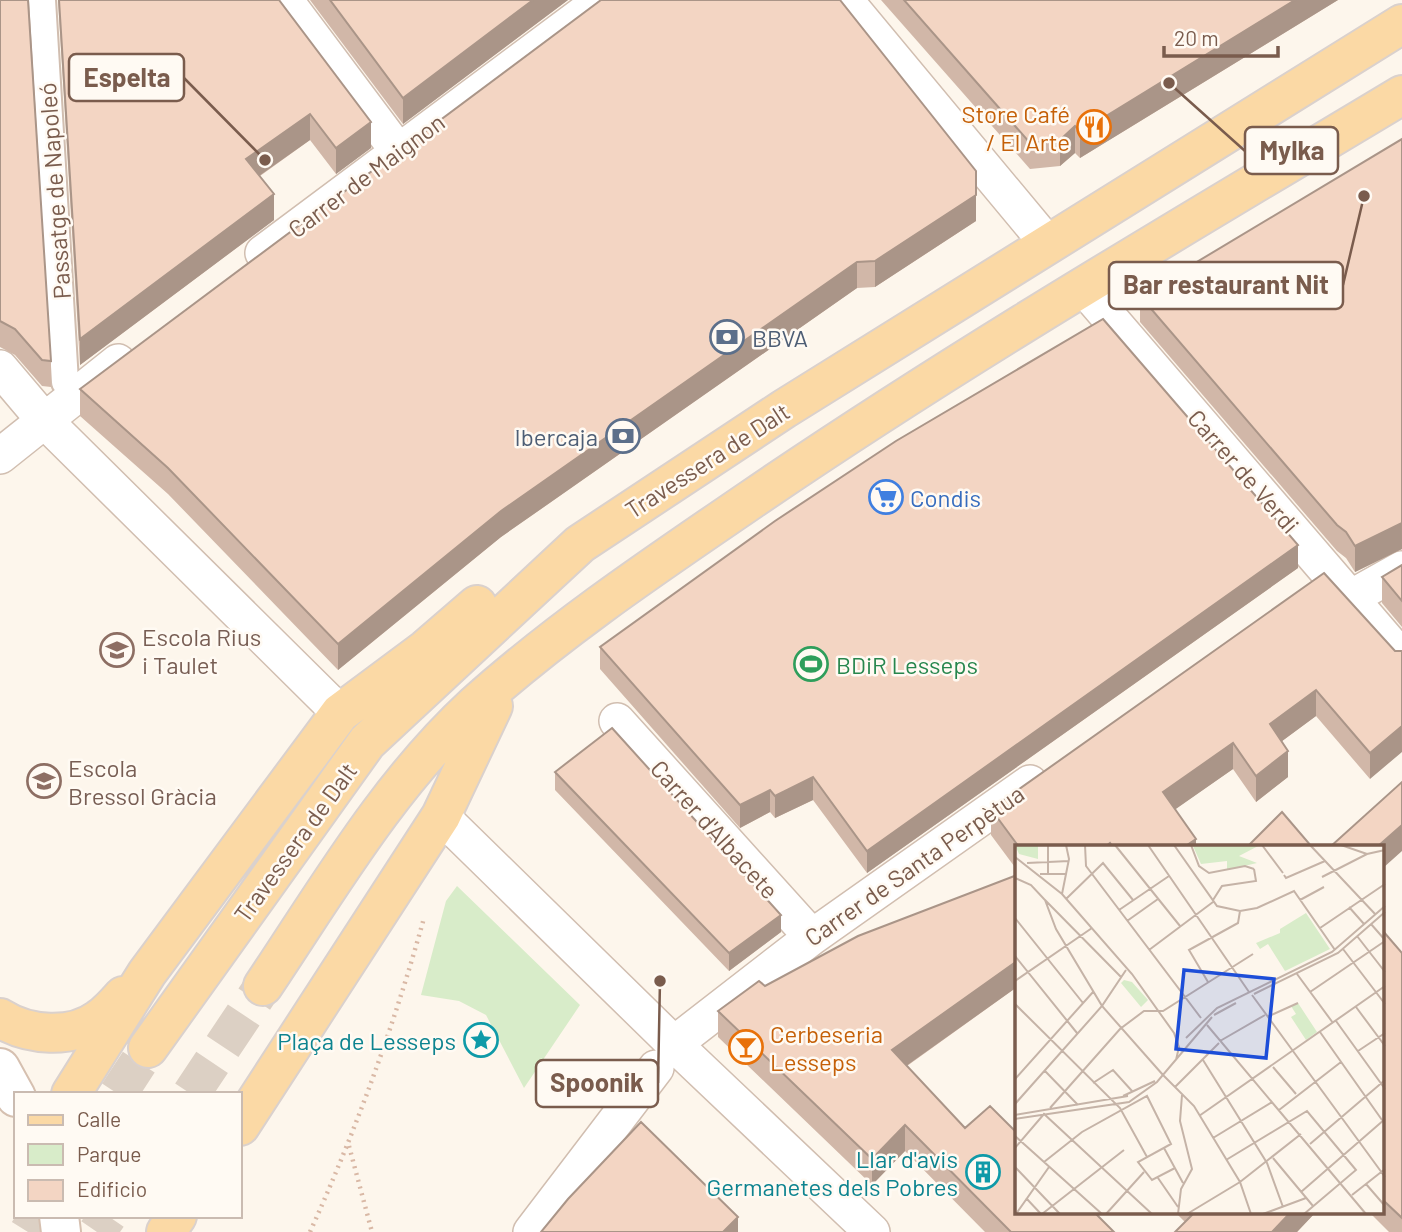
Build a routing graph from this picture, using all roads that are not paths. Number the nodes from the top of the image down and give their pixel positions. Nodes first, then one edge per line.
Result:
1 (42, 0) edge
2 (285, 0) edge
3 (602, 0) edge
4 (845, 0) edge
5 (1402, 24) edge
6 (1402, 95) edge
7 (398, 151) junction
8 (1047, 243) junction
9 (232, 276) edge
10 (1083, 287) junction
11 (144, 342) edge
12 (0, 368) edge
13 (65, 382) dead end
14 (44, 420) junction
15 (0, 456) edge
16 (580, 544) junction
17 (1402, 569) edge
18 (1352, 597) junction
19 (1402, 657) edge
20 (507, 680) junction
21 (340, 713) junction
22 (617, 721) dead end
23 (367, 742) junction
24 (1060, 762) edge
25 (406, 780) junction
26 (441, 816) junction
27 (812, 937) junction
28 (147, 973) junction
29 (263, 986) tunnel mouth
30 (0, 1018) edge
31 (148, 1048) tunnel mouth
32 (665, 1056) junction
33 (0, 1068) edge
34 (72, 1092) edge
35 (14, 1093) edge
36 (242, 1123) edge
37 (531, 1232) edge
38 (872, 1232) edge

1 - 13 street, Passatge de Napoleó
2 - 7 street
3 - 7 street, Carrer de Maignon
4 - 8 street
5 - 8 main road, Travessera de Dalt
6 - 10 main road, Travessera de Dalt
7 - 9 street, Carrer de Maignon
8 - 10 main road
8 - 16 main road, Travessera de Dalt
10 - 18 street, Carrer de Verdi
10 - 20 main road, Travessera de Dalt
11 - 14 street
12 - 14 street
14 - 15 street
14 - 21 street
16 - 21 main road
16 - 23 main road, Travessera de Dalt
17 - 18 street
18 - 19 street, Carrer de Verdi
20 - 25 main road, Travessera de Dalt
20 - 26 main road
21 - 23 main road
21 - 28 main road
22 - 27 street, Carrer d'Albacete
23 - 25 main road
23 - 31 main road, Travessera de Dalt
24 - 27 street, Carrer de Santa Perpètua
25 - 26 main road
25 - 29 main road, Travessera de Dalt
26 - 32 street
26 - 36 main road
27 - 32 street, Carrer de Santa Perpètua
28 - 30 main road
28 - 34 main road
32 - 37 street
32 - 38 street
33 - 35 main road

